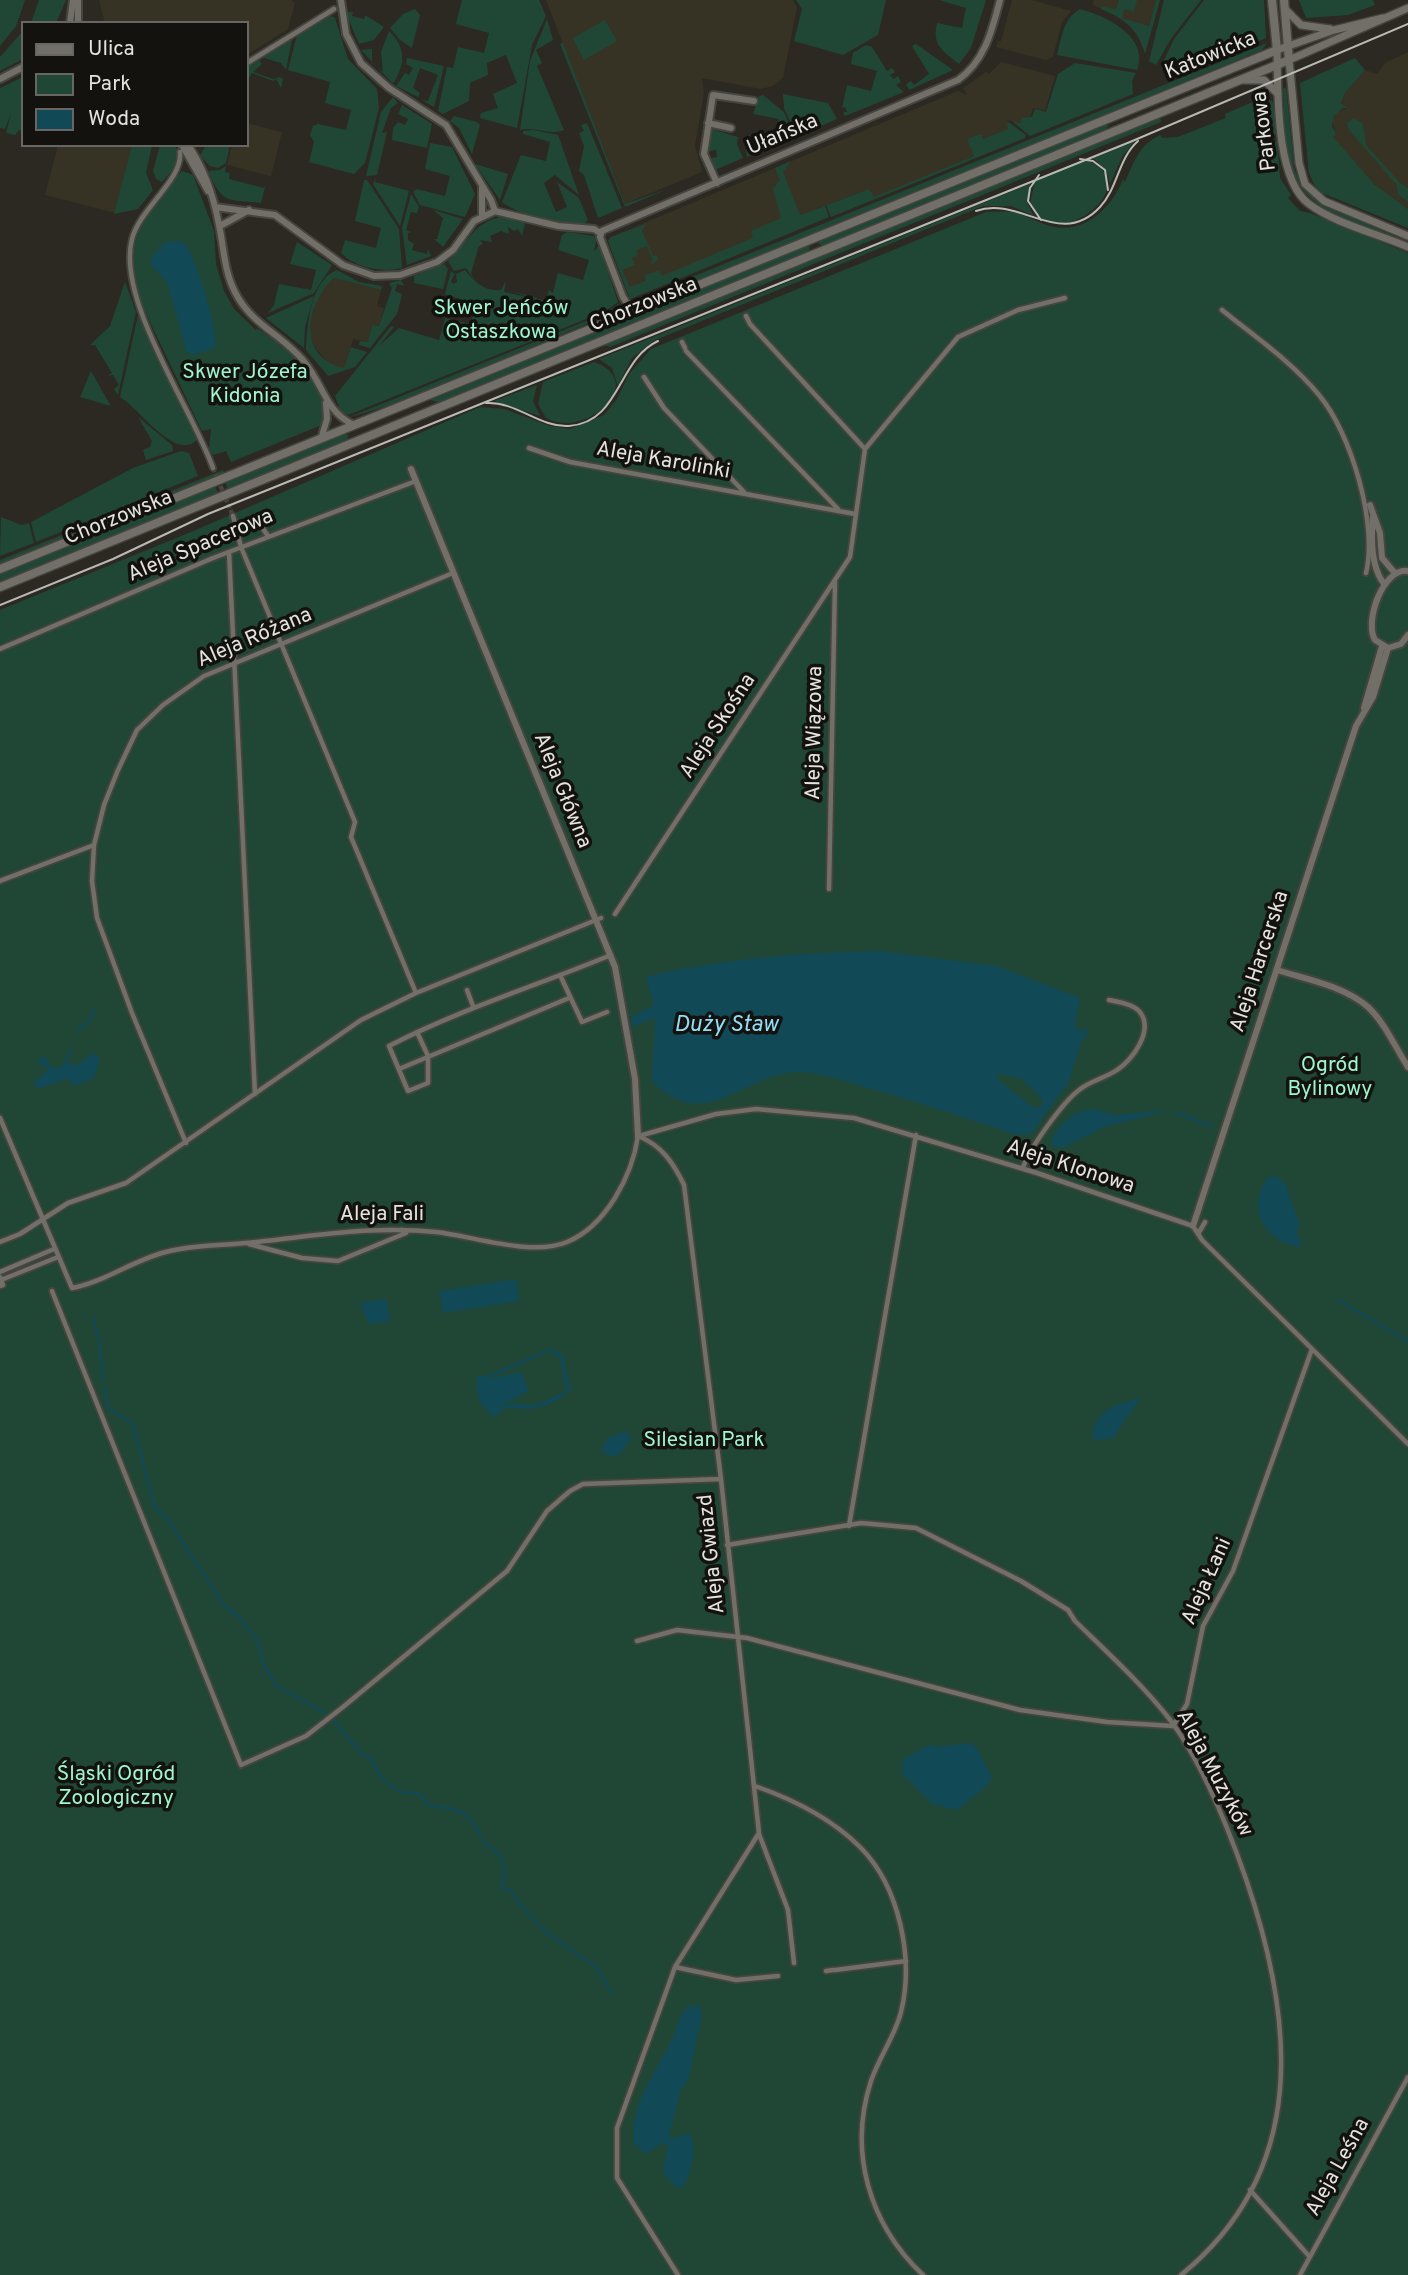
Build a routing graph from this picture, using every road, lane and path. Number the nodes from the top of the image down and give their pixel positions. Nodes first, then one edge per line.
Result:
1 (73, 0) edge
2 (78, 0) edge
3 (341, 0) edge
4 (1000, 0) edge
5 (1272, 0) edge
6 (1284, 4) edge
7 (1408, 8) edge
8 (334, 9) dead end
9 (1383, 18) junction
10 (70, 21) edge
11 (78, 21) edge
12 (1334, 30) junction
13 (1289, 47) junction
14 (1277, 50) junction
15 (1289, 60) junction
16 (248, 62) edge
17 (1277, 65) junction
18 (21, 68) edge
19 (0, 79) edge
20 (1240, 80) junction
21 (1279, 97) junction
22 (754, 101) dead end
23 (1184, 103) joint
24 (1115, 114) junction
25 (708, 123) junction
26 (731, 128) dead end
27 (1121, 129) junction
28 (1055, 139) joint
29 (189, 147) edge
30 (181, 149) edge
31 (717, 183) junction
32 (482, 187) junction
33 (209, 192) junction
34 (215, 207) junction
35 (249, 210) junction
36 (495, 211) junction
37 (482, 216) junction
38 (219, 226) junction
39 (600, 233) junction
40 (1408, 236) edge
41 (812, 238) junction
42 (1408, 247) edge
43 (817, 253) junction
44 (623, 298) junction
45 (1065, 299) dead end
46 (1222, 310) dead end
47 (639, 311) junction
48 (746, 316) dead end
49 (612, 322) junction
50 (684, 347) dead end
51 (644, 377) dead end
52 (420, 398) junction
53 (326, 401) junction
54 (391, 410) junction
55 (435, 410) junction
56 (354, 425) junction
57 (397, 425) junction
58 (321, 439) junction
59 (360, 440) junction
60 (529, 448) dead end
61 (865, 450) junction
62 (214, 468) tunnel mouth
63 (411, 469) dead end
64 (416, 481) junction
65 (745, 493) junction
66 (1370, 505) dead end
67 (839, 510) junction
68 (855, 514) junction
69 (233, 516) tunnel mouth
70 (1373, 516) junction
71 (258, 523) dead end
72 (268, 536) junction
73 (241, 547) junction
74 (229, 552) junction
75 (0, 569) edge
76 (1407, 569) edge
77 (1394, 572) junction
78 (453, 573) junction
79 (1366, 573) dead end
80 (835, 579) junction
81 (1384, 584) junction
82 (0, 587) edge
83 (1408, 635) edge
84 (282, 643) junction
85 (1385, 647) junction
86 (0, 649) edge
87 (236, 662) junction
88 (94, 845) junction
89 (0, 881) edge
90 (830, 889) dead end
91 (615, 914) dead end
92 (598, 919) junction
93 (611, 955) junction
94 (1277, 970) junction
95 (560, 975) junction
96 (467, 989) dead end
97 (416, 993) junction
98 (569, 998) junction
99 (1109, 1000) dead end
100 (473, 1006) junction
101 (607, 1012) dead end
102 (417, 1032) junction
103 (428, 1056) junction
104 (1407, 1064) edge
105 (398, 1069) junction
106 (255, 1094) junction
107 (0, 1118) edge
108 (916, 1135) junction
109 (638, 1136) junction
110 (186, 1143) junction
111 (1023, 1168) junction
112 (41, 1220) junction
113 (1205, 1222) dead end
114 (1193, 1226) junction
115 (402, 1229) junction
116 (1198, 1235) junction
117 (0, 1242) edge
118 (245, 1243) junction
119 (54, 1249) junction
120 (58, 1257) junction
121 (0, 1272) edge
122 (0, 1281) edge
123 (52, 1291) dead end
124 (1312, 1349) junction
125 (1408, 1444) edge
126 (721, 1479) junction
127 (849, 1526) junction
128 (727, 1545) junction
129 (738, 1638) junction
130 (637, 1641) dead end
131 (1174, 1726) junction
132 (755, 1786) junction
133 (759, 1833) junction
134 (906, 1961) junction
135 (794, 1963) dead end
136 (675, 1967) junction
137 (825, 1971) dead end
138 (778, 1976) dead end
139 (1408, 2077) edge
140 (1250, 2190) junction
141 (1310, 2256) junction
142 (678, 2275) edge
143 (923, 2275) edge
144 (1181, 2275) edge
145 (1300, 2275) edge

1 - 10 street
2 - 11 street
3 - 32 street
4 - 31 street, Ułańska
5 - 14 main road
6 - 12 street
6 - 13 main road
7 - 9 street, Katowicka
8 - 16 street
9 - 12 street, Katowicka
9 - 15 street, Katowicka
12 - 13 street, Katowicka
13 - 14 street, Katowicka
13 - 15 main road
14 - 17 street, Parkowa
14 - 24 main road, Katowicka
15 - 17 main road, Katowicka
15 - 40 street, Parkowa
17 - 20 main road, Katowicka
17 - 21 street, Parkowa
18 - 19 street
20 - 21 street
20 - 23 main road, Katowicka
21 - 42 street, Parkowa
22 - 25 street
23 - 27 main road, Chorzowska
24 - 27 main road
24 - 28 main road, Katowicka
25 - 26 street
25 - 31 street
27 - 43 main road, Chorzowska
28 - 41 main road, Chorzowska
29 - 33 street
30 - 33 street
30 - 62 street
31 - 39 street, Ułańska
32 - 36 street
32 - 37 street
33 - 34 street
34 - 35 street
34 - 38 street
35 - 37 street
35 - 38 street
36 - 37 street
36 - 39 street
38 - 53 street
39 - 44 street
41 - 43 main road
41 - 47 main road, Chorzowska
43 - 55 main road, Chorzowska
44 - 47 street
44 - 49 street
45 - 61 street
46 - 79 street
47 - 49 main road, Chorzowska
48 - 61 street
49 - 52 main road, Chorzowska
50 - 67 street
51 - 65 street
52 - 54 main road, Chorzowska
52 - 55 main road
53 - 56 street
53 - 58 street
54 - 56 main road, Chorzowska
54 - 57 main road
55 - 57 main road, Chorzowska
56 - 58 main road, Chorzowska
56 - 59 main road
57 - 59 main road, Chorzowska
58 - 75 main road, Chorzowska
59 - 82 main road, Chorzowska
60 - 65 street, Aleja Karolinki
61 - 68 street
63 - 64 street, Aleja Główna
64 - 72 street, Aleja Spacerowa
64 - 78 street, Aleja Główna
65 - 67 street, Aleja Karolinki
66 - 70 street
67 - 68 street, Aleja Karolinki
68 - 80 street, Aleja Skośna
69 - 73 street
70 - 77 street
70 - 81 street
71 - 72 street
72 - 73 street, Aleja Spacerowa
73 - 74 street, Aleja Spacerowa
73 - 84 street
74 - 86 street, Aleja Spacerowa
74 - 87 street
76 - 77 street
77 - 81 street
78 - 84 street, Aleja Różana
78 - 92 street, Aleja Główna
80 - 90 street, Aleja Wiązowa
80 - 91 street, Aleja Skośna
81 - 85 street
83 - 85 street
84 - 87 street, Aleja Różana
84 - 97 street
85 - 94 street, Aleja Harcerska
87 - 88 street, Aleja Różana
87 - 106 street
88 - 89 street
88 - 110 street, Aleja Różana
92 - 93 street, Aleja Główna
92 - 97 street
93 - 95 street
93 - 109 street, Aleja Główna
94 - 104 street
94 - 114 street, Aleja Harcerska
95 - 98 street
95 - 100 street
96 - 100 street
97 - 106 street
98 - 101 street
98 - 103 street
99 - 111 street
100 - 102 street
102 - 103 street
102 - 105 street
103 - 105 street
103 - 105 street
106 - 110 street
107 - 112 street
108 - 109 street, Aleja Klonowa
108 - 111 street, Aleja Klonowa
108 - 127 street
109 - 115 street, Aleja Fali
109 - 126 street, Aleja Gwiazd
110 - 112 street
111 - 114 street, Aleja Klonowa
112 - 117 street
112 - 119 street
113 - 116 street
114 - 116 street
115 - 118 street, Aleja Fali
115 - 118 street
116 - 124 street
118 - 120 street, Aleja Fali
119 - 120 street
119 - 121 street
120 - 122 street
123 - 126 street
124 - 125 street
124 - 131 street, Aleja Łani
126 - 128 street, Aleja Gwiazd
127 - 128 street, Aleja Muzyków
127 - 131 street, Aleja Muzyków
128 - 129 street, Aleja Gwiazd
129 - 130 street
129 - 131 street
129 - 132 street, Aleja Gwiazd
131 - 140 street, Aleja Muzyków
132 - 133 street, Aleja Gwiazd
132 - 134 street
133 - 135 street, Aleja Gwiazd
133 - 136 street
134 - 137 street
134 - 143 street
136 - 138 street
136 - 142 street
139 - 141 street, Aleja Leśna
140 - 141 street
140 - 144 street, Aleja Muzyków
141 - 145 street, Aleja Leśna

